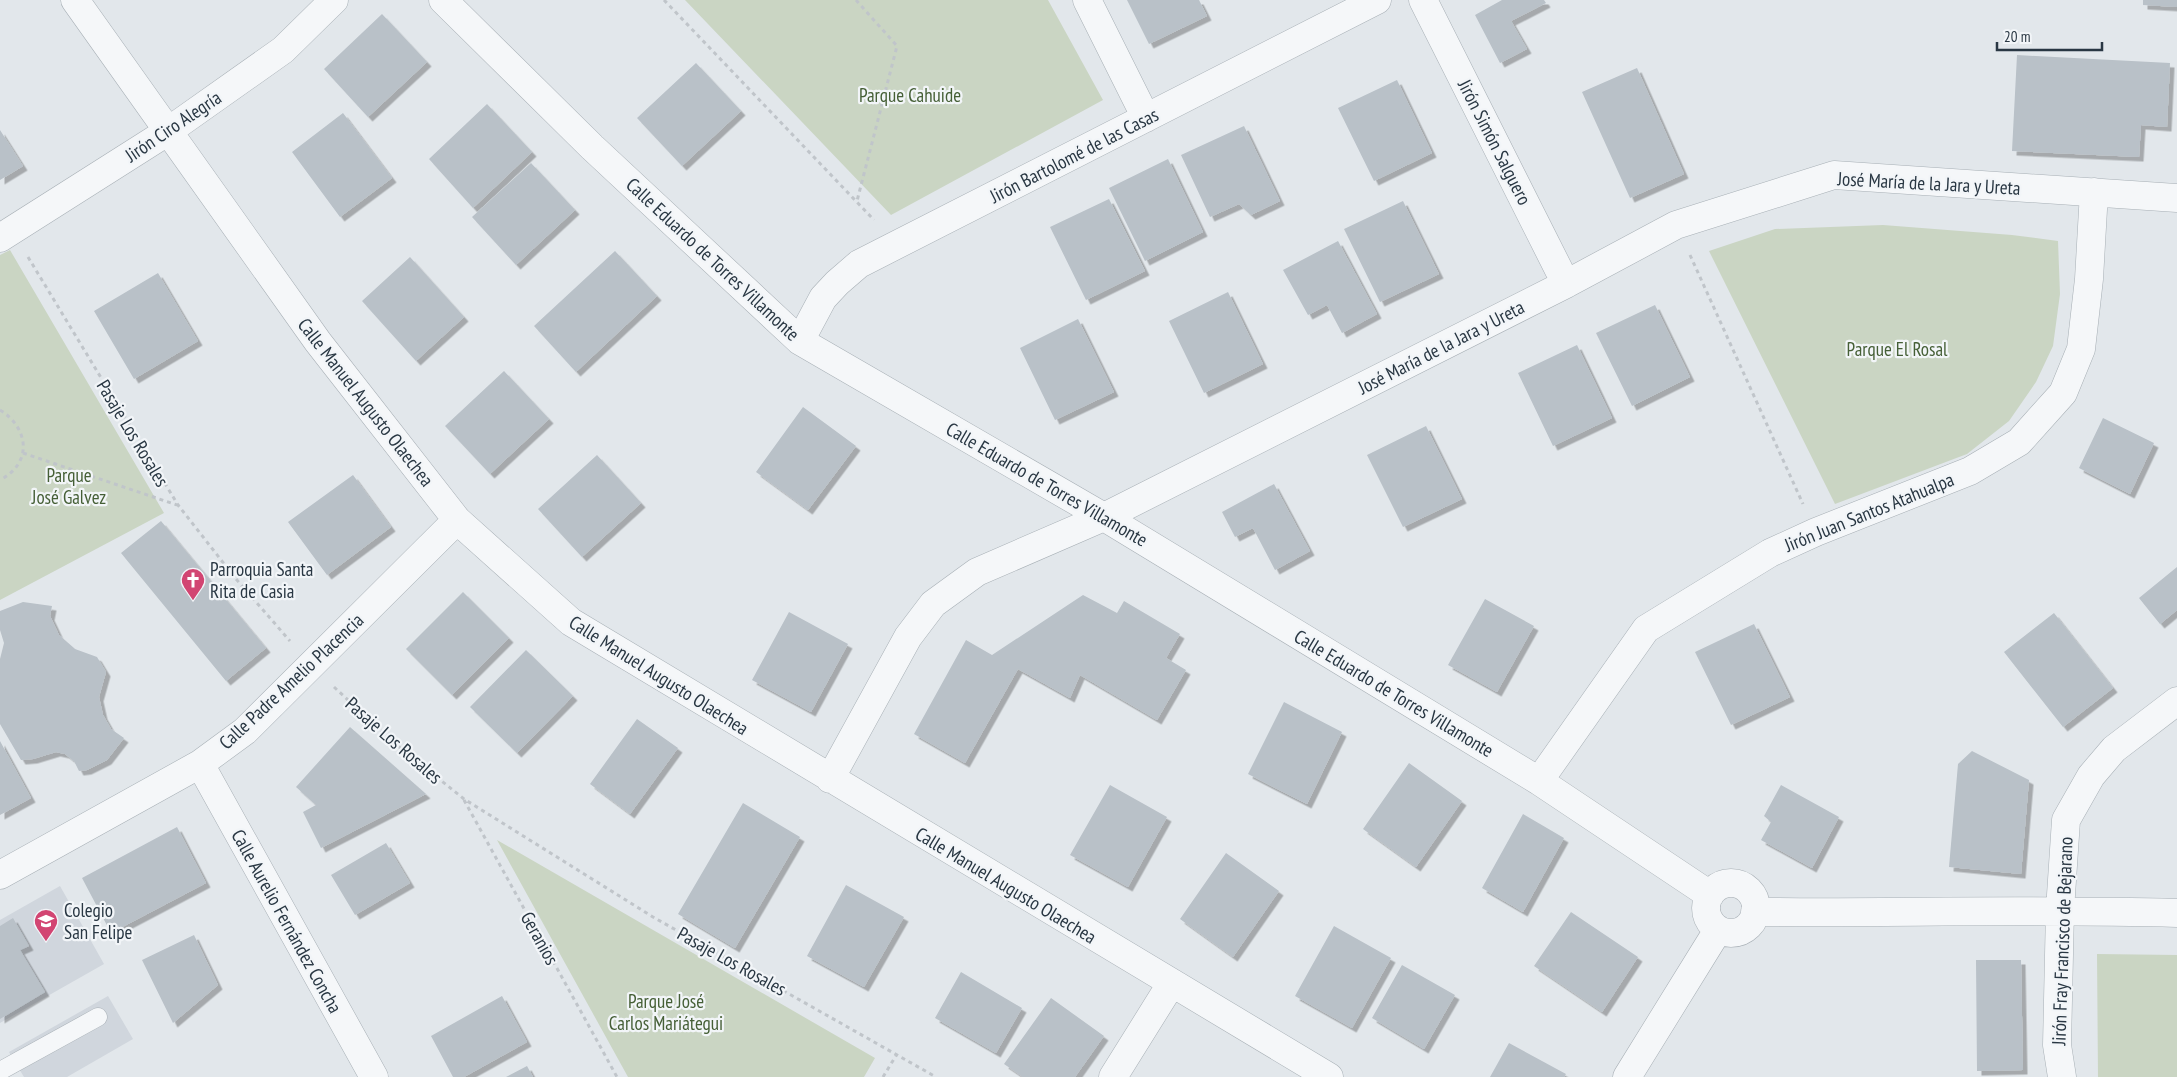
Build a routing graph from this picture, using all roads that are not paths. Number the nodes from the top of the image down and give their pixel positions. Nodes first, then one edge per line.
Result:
1 (75, 0) edge
2 (334, 0) edge
3 (442, 0) edge
4 (1087, 0) edge
5 (1377, 0) edge
6 (1423, 0) edge
7 (1146, 118) junction
8 (167, 132) junction
9 (2094, 192) junction
10 (2177, 198) edge
11 (6, 234) edge
12 (1566, 284) junction
13 (800, 341) junction
14 (1104, 516) junction
15 (457, 520) junction
16 (2177, 701) edge
17 (200, 764) junction
18 (830, 779) junction
19 (1539, 781) junction
20 (0, 875) edge
21 (1710, 894) junction
22 (2060, 910) junction
23 (1755, 912) junction
24 (2177, 913) edge
25 (1718, 930) junction
26 (1171, 984) junction
27 (98, 1016) dead end
28 (0, 1071) edge
29 (374, 1077) edge
30 (1113, 1077) edge
31 (1329, 1077) edge
32 (1627, 1077) edge
33 (2062, 1077) edge

1 - 8 street, Calle Manuel Augusto Olaechea
2 - 8 street, Jirón Ciro Alegría
3 - 13 street, Calle Eduardo de Torres Villamonte
4 - 7 street
5 - 7 street, Jirón Bartolomé de las Casas
6 - 12 street, Jirón Simón Salguero
7 - 13 street, Jirón Bartolomé de las Casas
8 - 11 street, Jirón Ciro Alegría
8 - 15 street, Calle Manuel Augusto Olaechea
9 - 10 street, José María de la Jara y Ureta
9 - 12 street, José María de la Jara y Ureta
9 - 19 street, Jirón Juan Santos Atahualpa
12 - 14 street, José María de la Jara y Ureta
13 - 14 street, Calle Eduardo de Torres Villamonte
14 - 18 street, José María de la Jara y Ureta
14 - 19 street, Calle Eduardo de Torres Villamonte
15 - 17 street, Calle Padre Amelio Placencia
15 - 18 street, Calle Manuel Augusto Olaechea
16 - 22 street, Jirón Fray Francisco de Bejarano
17 - 20 street, Calle Padre Amelio Placencia
17 - 29 street, Calle Aurelio Fernández Concha
18 - 26 street, Calle Manuel Augusto Olaechea
19 - 21 street, Calle Eduardo de Torres Villamonte
21 - 23 street
21 - 25 street
22 - 23 street
22 - 24 street
22 - 33 street, Jirón Fray Francisco de Bejarano
23 - 25 street
25 - 32 street
26 - 30 street
26 - 31 street, Calle Manuel Augusto Olaechea
27 - 28 lane

